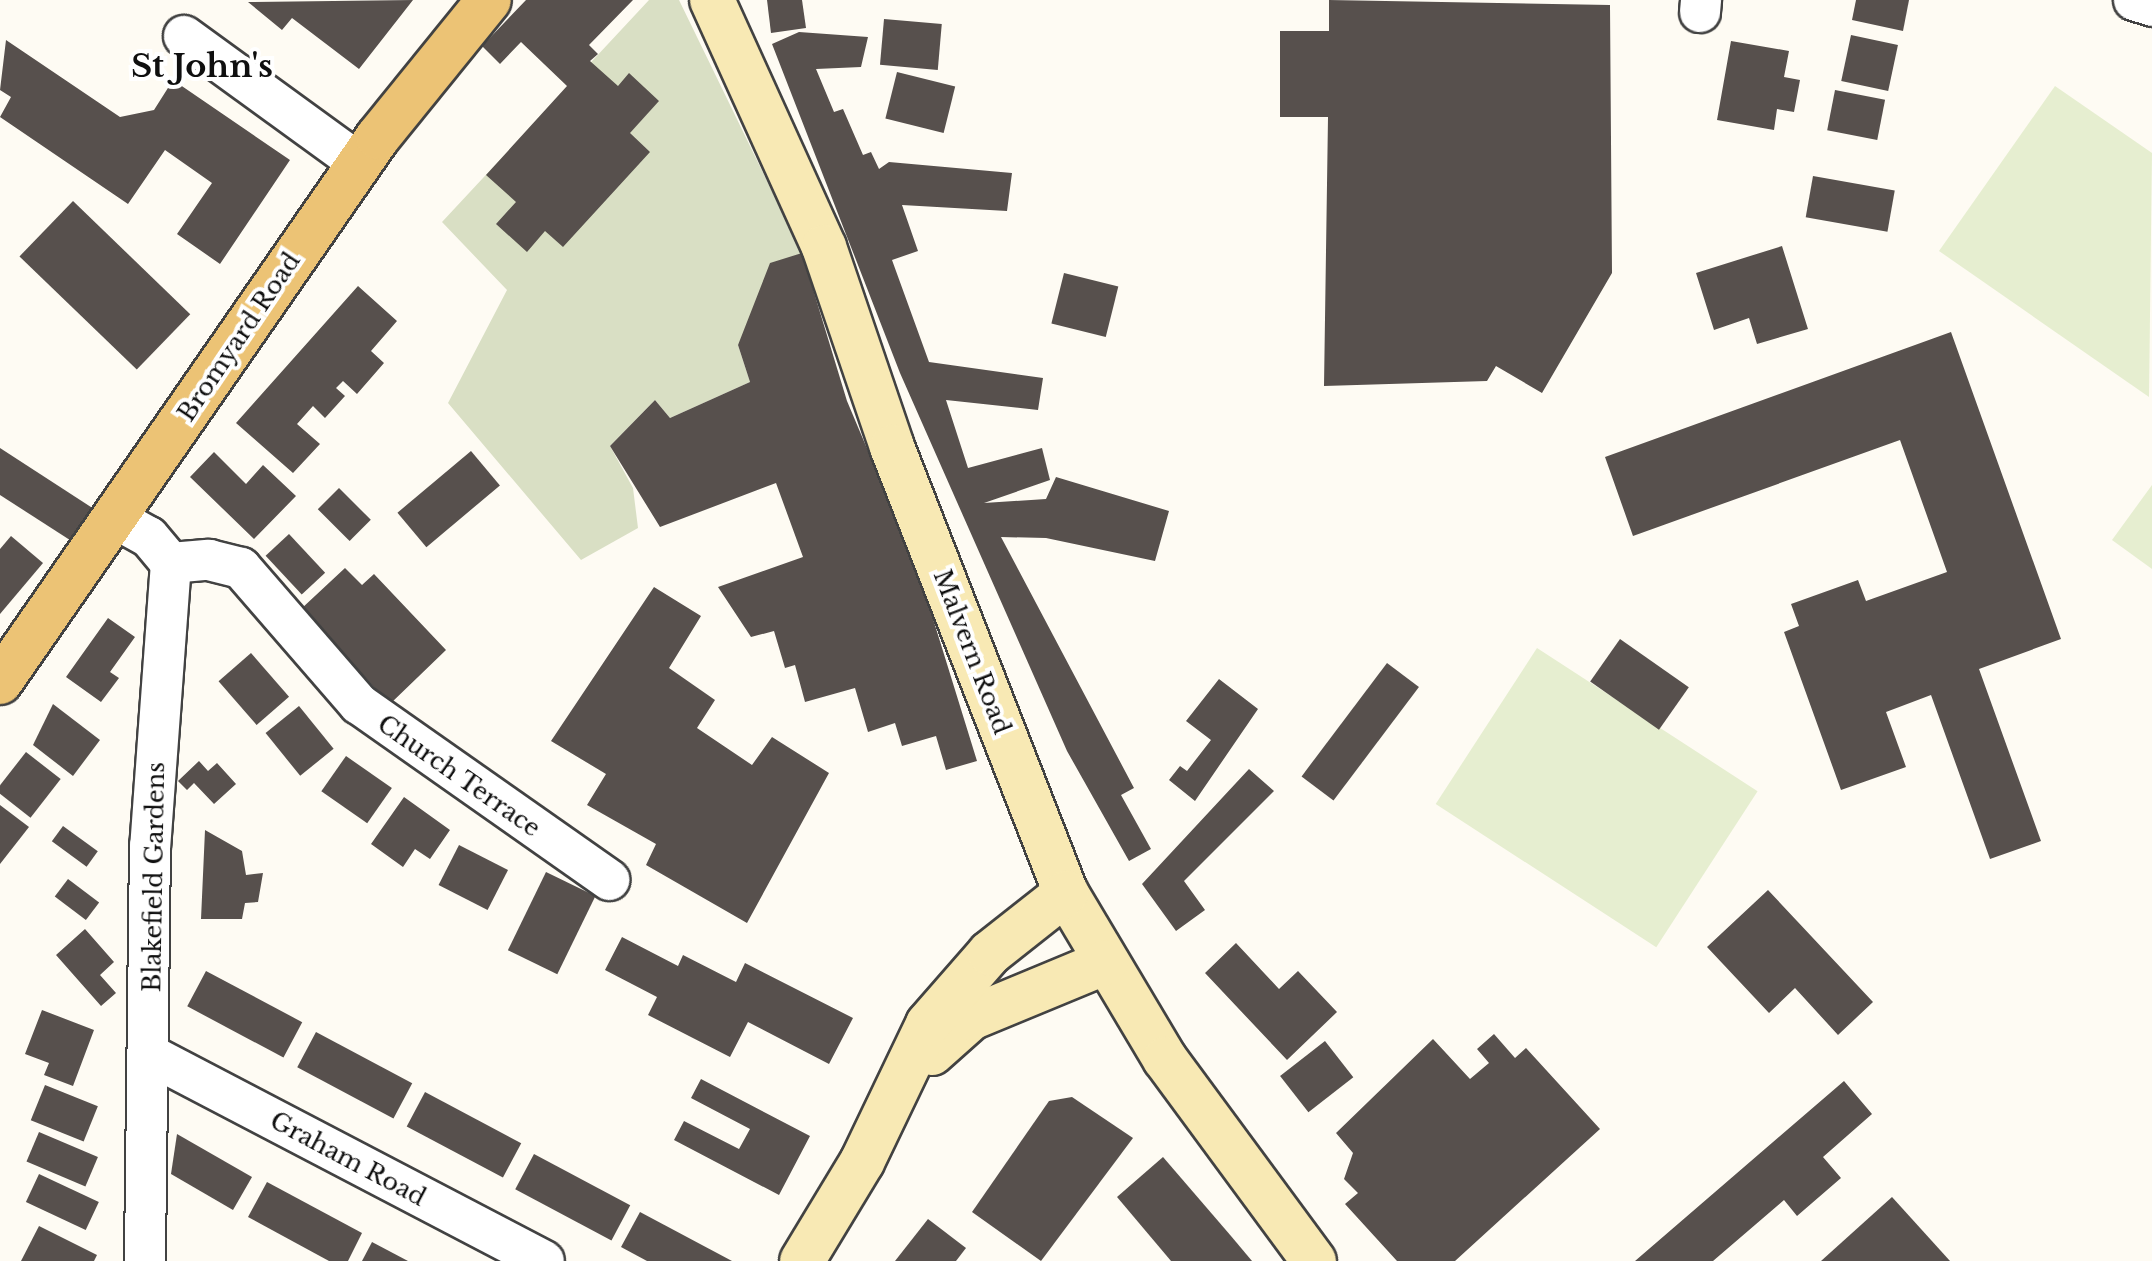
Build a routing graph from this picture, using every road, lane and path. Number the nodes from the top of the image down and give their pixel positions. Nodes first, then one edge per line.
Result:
1 (489, 0) edge
2 (712, 0) edge
3 (2134, 0) edge
4 (2152, 6) edge
5 (184, 36) dead end
6 (360, 164) junction
7 (118, 520) junction
8 (171, 563) junction
9 (0, 682) edge
10 (609, 880) dead end
11 (1066, 893) junction
12 (1106, 962) junction
13 (152, 1056) junction
14 (904, 1079) junction
15 (145, 1261) edge
16 (544, 1261) edge
17 (802, 1261) edge
18 (1314, 1261) edge

1 - 6 main road, Bromyard Road
2 - 11 main road, Malvern Road
3 - 4 street
5 - 6 street
6 - 7 main road, Bromyard Road
7 - 8 street
7 - 9 main road, Bromyard Road
8 - 10 street, Church Terrace
8 - 13 street, Blakefield Gardens
11 - 12 main road, Malvern Road
11 - 14 main road
12 - 14 main road
12 - 18 main road, Malvern Road
13 - 15 street, Blakefield Gardens
13 - 16 street, Graham Road
14 - 17 main road

